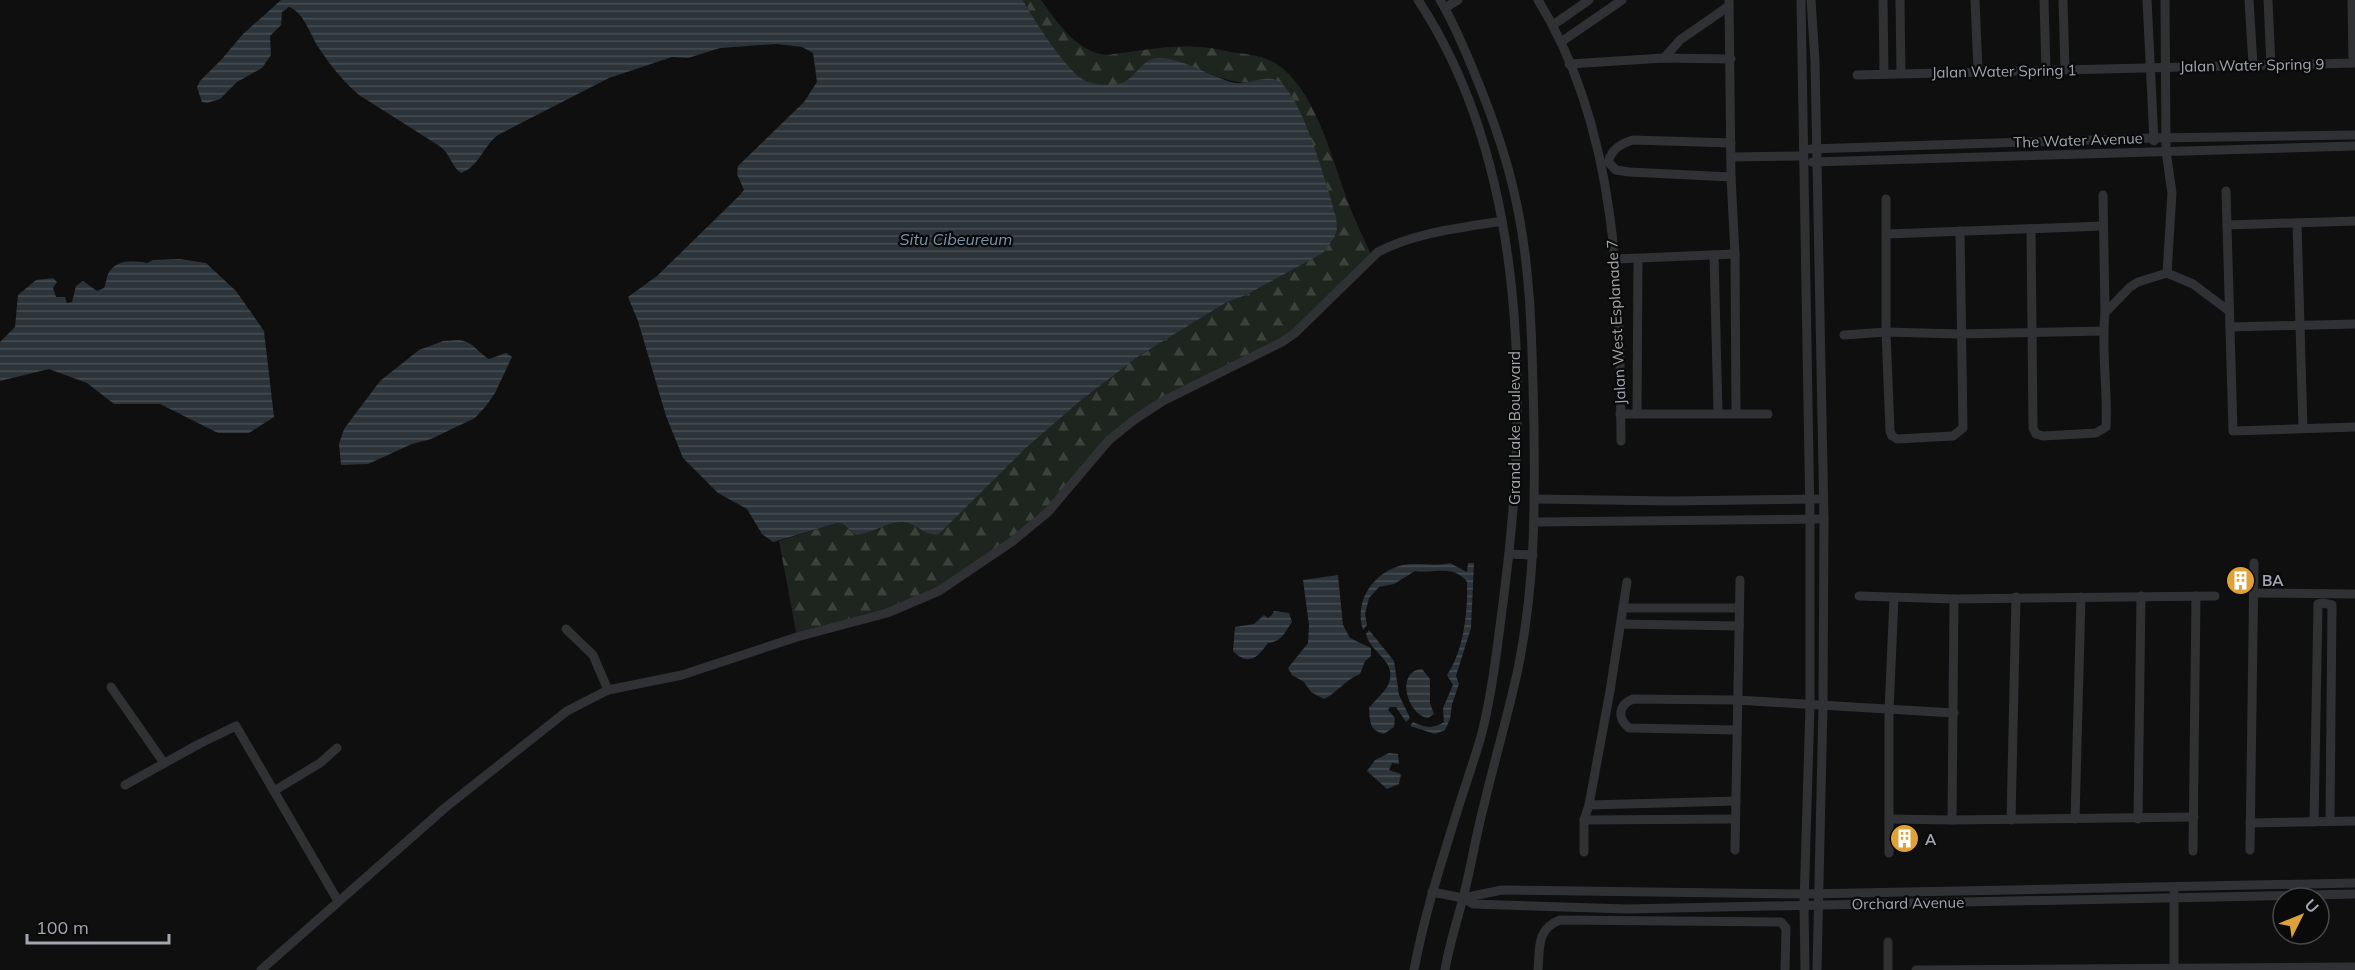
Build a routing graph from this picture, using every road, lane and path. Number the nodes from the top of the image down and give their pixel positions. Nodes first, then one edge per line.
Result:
1 (1418, 0) edge
2 (1458, 0) edge
3 (1538, 0) edge
4 (1589, 0) edge
5 (1622, 0) edge
6 (1801, 0) edge
7 (1811, 0) edge
8 (1883, 0) edge
9 (1900, 0) edge
10 (1975, 0) edge
11 (2044, 0) edge
12 (2063, 0) edge
13 (2147, 0) edge
14 (2165, 0) edge
15 (2249, 0) edge
16 (2268, 0) edge
17 (2352, 0) edge
18 (1729, 3) edge
19 (1443, 4) edge
20 (1553, 25) junction
21 (1561, 42) junction
22 (1664, 58) junction
23 (1731, 59) junction
24 (2354, 63) edge
25 (1569, 64) junction
26 (2253, 65) junction
27 (2271, 66) junction
28 (2150, 67) junction
29 (2165, 67) junction
30 (2065, 69) junction
31 (2046, 70) junction
32 (1978, 71) junction
33 (1884, 73) junction
34 (1902, 73) junction
35 (1857, 75) dead end
36 (2355, 135) edge
37 (2154, 138) junction
38 (2166, 138) junction
39 (1731, 143) junction
40 (1865, 146) junction
41 (2355, 146) edge
42 (1816, 148) junction
43 (2166, 150) junction
44 (2154, 151) junction
45 (1802, 156) junction
46 (1731, 157) junction
47 (1865, 160) junction
48 (1817, 162) junction
49 (1731, 177) junction
50 (2226, 191) dead end
51 (2103, 195) dead end
52 (1886, 199) dead end
53 (1502, 220) junction
54 (2355, 221) edge
55 (2297, 223) junction
56 (2227, 225) junction
57 (2103, 226) junction
58 (2031, 230) junction
59 (1960, 231) junction
60 (1887, 234) junction
61 (1735, 254) junction
62 (1714, 255) junction
63 (1616, 259) junction
64 (1638, 259) junction
65 (2166, 273) junction
66 (2229, 311) junction
67 (2105, 313) junction
68 (2355, 324) edge
69 (2300, 325) junction
70 (2230, 327) junction
71 (2032, 331) junction
72 (2103, 331) junction
73 (1886, 332) junction
74 (1960, 334) junction
75 (1844, 335) dead end
76 (1718, 412) junction
77 (1736, 413) junction
78 (1620, 414) junction
79 (1637, 414) junction
80 (1768, 414) dead end
81 (2355, 427) edge
82 (2304, 428) junction
83 (1621, 441) dead end
84 (1534, 472) junction
85 (1516, 473) junction
86 (1535, 499) junction
87 (1823, 500) junction
88 (1810, 501) junction
89 (1810, 519) junction
90 (1824, 519) junction
91 (1535, 522) junction
92 (1509, 554) junction
93 (1533, 555) junction
94 (2254, 563) dead end
95 (1740, 580) dead end
96 (1627, 582) dead end
97 (2254, 593) junction
98 (2355, 594) edge
99 (1859, 596) dead end
100 (2141, 596) junction
101 (2196, 596) junction
102 (2216, 596) dead end
103 (2016, 597) junction
104 (2081, 597) junction
105 (1894, 598) junction
106 (1954, 599) junction
107 (1623, 608) junction
108 (1739, 608) junction
109 (1621, 624) junction
110 (1739, 626) junction
111 (566, 630) dead end
112 (111, 687) dead end
113 (608, 690) junction
114 (1736, 700) junction
115 (1810, 705) junction
116 (1823, 706) junction
117 (1889, 710) junction
118 (1954, 713) junction
119 (1736, 730) junction
120 (337, 748) dead end
121 (164, 763) junction
122 (125, 785) dead end
123 (274, 791) junction
124 (1736, 801) junction
125 (1589, 805) junction
126 (2194, 817) junction
127 (1735, 819) junction
128 (1889, 819) junction
129 (2075, 819) junction
130 (2138, 819) junction
131 (1584, 820) junction
132 (1952, 820) junction
133 (2012, 820) junction
134 (2330, 821) junction
135 (2355, 821) edge
136 (2314, 822) junction
137 (2250, 823) junction
138 (1735, 850) dead end
139 (2250, 850) dead end
140 (2193, 851) dead end
141 (1584, 852) dead end
142 (1889, 853) dead end
143 (2355, 883) edge
144 (2173, 887) junction
145 (2005, 890) junction
146 (1432, 892) junction
147 (1817, 893) junction
148 (1805, 894) junction
149 (2355, 894) edge
150 (1463, 898) junction
151 (2174, 898) junction
152 (338, 901) junction
153 (2006, 901) junction
154 (1804, 904) junction
155 (1817, 904) junction
156 (1888, 942) dead end
157 (2355, 967) edge
158 (2314, 968) edge
159 (2331, 968) edge
160 (2094, 969) edge
161 (2157, 969) edge
162 (2181, 969) edge
163 (2253, 969) edge
164 (261, 970) edge
165 (1414, 970) edge
166 (1444, 970) edge
167 (1538, 970) edge
168 (1785, 970) edge
169 (1805, 970) edge
170 (1817, 970) edge
171 (1888, 970) edge
172 (1916, 970) edge
173 (2030, 970) edge

1 - 53 street, Grand Lake Boulevard
2 - 19 street
3 - 20 street, Jalan West Esplanade 7
4 - 20 street
5 - 21 street
6 - 45 street
7 - 42 street
8 - 33 street
9 - 34 street
10 - 32 street
11 - 31 street
12 - 30 street
13 - 28 street
14 - 29 street
15 - 26 street
16 - 27 street
17 - 24 street
18 - 22 street
18 - 23 street
19 - 84 street, Grand Lake Boulevard
20 - 21 street, Jalan West Esplanade 7
21 - 25 street, Jalan West Esplanade 7
22 - 23 street
22 - 25 street
23 - 39 street
24 - 27 street, Jalan Water Spring 9
25 - 63 street, Jalan West Esplanade 7
26 - 27 street, Jalan Water Spring 9
26 - 29 street, Jalan Water Spring 9
28 - 29 street, Jalan Water Spring 9
28 - 30 street, Jalan Water Spring 1
28 - 37 street
29 - 38 street
30 - 31 street, Jalan Water Spring 1
31 - 32 street, Jalan Water Spring 1
32 - 34 street, Jalan Water Spring 1
33 - 34 street, Jalan Water Spring 1
33 - 35 street, Jalan Water Spring 1
36 - 38 street, The Water Avenue
37 - 38 street, The Water Avenue
37 - 40 street, The Water Avenue
37 - 44 street
38 - 43 street
39 - 46 street
39 - 49 street
40 - 42 street, The Water Avenue
40 - 47 street
41 - 43 street, The Water Avenue
42 - 45 street, The Water Avenue
42 - 48 street
43 - 44 street, The Water Avenue
43 - 65 street
44 - 47 street, The Water Avenue
45 - 46 street
45 - 48 street, The Water Avenue
45 - 88 street
46 - 49 street
47 - 48 street, The Water Avenue
48 - 87 street
49 - 61 street
50 - 56 street
51 - 57 street
52 - 60 street
53 - 85 street, Grand Lake Boulevard
53 - 113 street
54 - 55 street
55 - 56 street
55 - 69 street
56 - 66 street
57 - 58 street
57 - 67 street
58 - 59 street
58 - 71 street
59 - 60 street
59 - 74 street
60 - 73 street
61 - 62 street
61 - 77 street
62 - 64 street
62 - 76 street
63 - 64 street
63 - 78 street, Jalan West Esplanade 7
64 - 79 street
65 - 66 street
65 - 67 street
66 - 70 street
67 - 72 street
68 - 69 street
69 - 70 street
69 - 82 street
70 - 82 street
71 - 72 street
71 - 72 street
71 - 74 street
73 - 74 street
73 - 74 street
73 - 75 street
76 - 77 street
76 - 79 street
77 - 80 street
78 - 79 street
78 - 83 street, Jalan West Esplanade 7
81 - 82 street
84 - 85 street
84 - 86 street, Grand Lake Boulevard
85 - 92 street, Grand Lake Boulevard
86 - 88 street
86 - 91 street, Grand Lake Boulevard
87 - 88 street
87 - 90 street
88 - 89 street
89 - 90 street
89 - 91 street
89 - 115 street
90 - 116 street
91 - 93 street, Grand Lake Boulevard
92 - 93 street
92 - 146 street, Grand Lake Boulevard
93 - 150 street, Grand Lake Boulevard
94 - 97 street
95 - 108 street
96 - 107 street
97 - 98 street
97 - 137 street
99 - 105 street
100 - 101 street
100 - 104 street
100 - 130 street
101 - 102 street
101 - 126 street
103 - 104 street
103 - 106 street
103 - 133 street
104 - 129 street
105 - 106 street
105 - 117 street
106 - 118 street
107 - 108 street
107 - 109 street
108 - 110 street
109 - 110 street
109 - 125 street
110 - 114 street
111 - 113 street
112 - 121 street
113 - 152 street
114 - 115 street
114 - 119 street
114 - 119 street
115 - 116 street
115 - 148 street
116 - 117 street
116 - 147 street
117 - 118 street
117 - 128 street
118 - 132 street
119 - 124 street
120 - 123 street
121 - 122 street
121 - 123 street
123 - 152 street
124 - 125 street
124 - 127 street
125 - 131 street
126 - 130 street
126 - 140 street
127 - 131 street
127 - 138 street
128 - 132 street
128 - 142 street
129 - 130 street
129 - 133 street
131 - 141 street
132 - 133 street
134 - 135 street
134 - 136 street
134 - 136 street
136 - 137 street
137 - 139 street
143 - 144 street, Orchard Avenue
144 - 145 street, Orchard Avenue
144 - 151 street
145 - 147 street, Orchard Avenue
145 - 153 street
146 - 150 street, Orchard Avenue
146 - 165 street, Grand Lake Boulevard
147 - 148 street, Orchard Avenue
147 - 155 street
148 - 150 street, Orchard Avenue
148 - 154 street
149 - 151 street, Orchard Avenue
150 - 154 street, Orchard Avenue
150 - 166 street, Grand Lake Boulevard
151 - 153 street, Orchard Avenue
151 - 162 street
152 - 164 street
153 - 155 street, Orchard Avenue
154 - 155 street, Orchard Avenue
154 - 169 street
155 - 170 street
156 - 171 street
157 - 159 street
158 - 159 street
158 - 163 street
160 - 161 street
160 - 173 street
161 - 162 street
162 - 163 street
167 - 168 street
172 - 173 street

